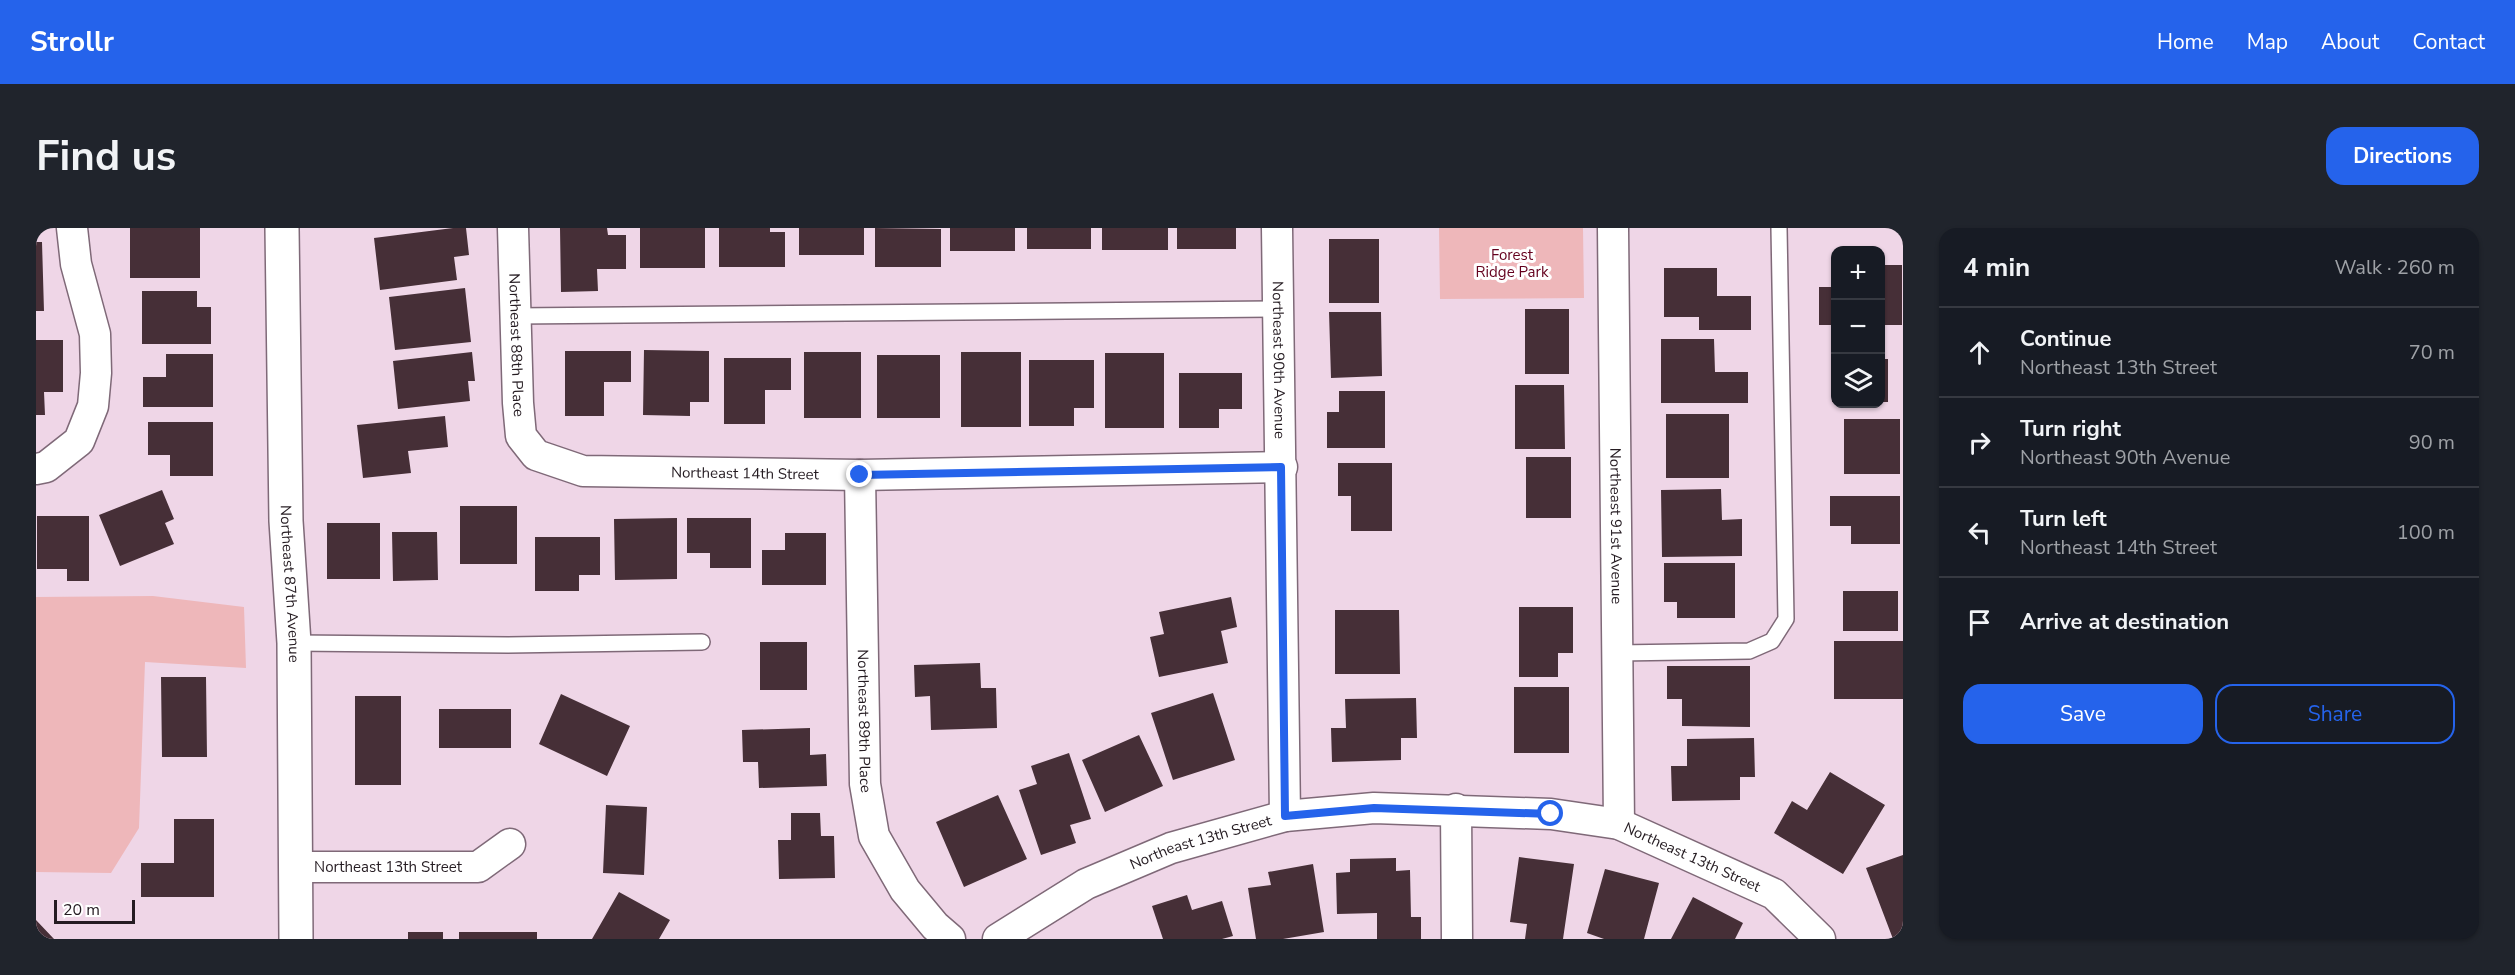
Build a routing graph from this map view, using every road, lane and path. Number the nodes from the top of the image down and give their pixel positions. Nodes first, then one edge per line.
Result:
1 (72, 228) edge
2 (282, 228) edge
3 (513, 228) edge
4 (1277, 228) edge
5 (1613, 228) edge
6 (1622, 228) edge
7 (1779, 228) edge
8 (1278, 309) junction
9 (515, 316) junction
10 (536, 455) joint
11 (1281, 467) junction
12 (41, 468) edge
13 (860, 475) junction
14 (702, 642) dead end
15 (294, 643) junction
16 (1618, 653) junction
17 (1456, 809) junction
18 (1285, 816) junction
19 (1619, 824) junction
20 (510, 844) dead end
21 (295, 867) junction
22 (296, 939) edge
23 (950, 939) edge
24 (998, 939) edge
25 (1457, 939) edge
26 (1820, 939) edge

1 - 12 street
2 - 15 main road, Northeast 87th Avenue
3 - 9 street, Northeast 88th Place
4 - 8 street, Northeast 90th Avenue
5 - 6 street
5 - 16 street, Northeast 91st Avenue
7 - 16 lane
8 - 9 lane
8 - 11 street, Northeast 90th Avenue
9 - 10 street, Northeast 88th Place
10 - 13 street, Northeast 14th Street
11 - 13 street, Northeast 14th Street
11 - 18 street, Northeast 90th Avenue
13 - 23 street, Northeast 89th Place
14 - 15 lane
15 - 21 main road, Northeast 87th Avenue
16 - 19 street, Northeast 91st Avenue
17 - 18 street, Northeast 13th Street
17 - 19 street, Northeast 13th Street
17 - 25 street
18 - 24 street, Northeast 13th Street
19 - 26 street, Northeast 13th Street
20 - 21 street, Northeast 13th Street
21 - 22 main road, Northeast 87th Avenue

